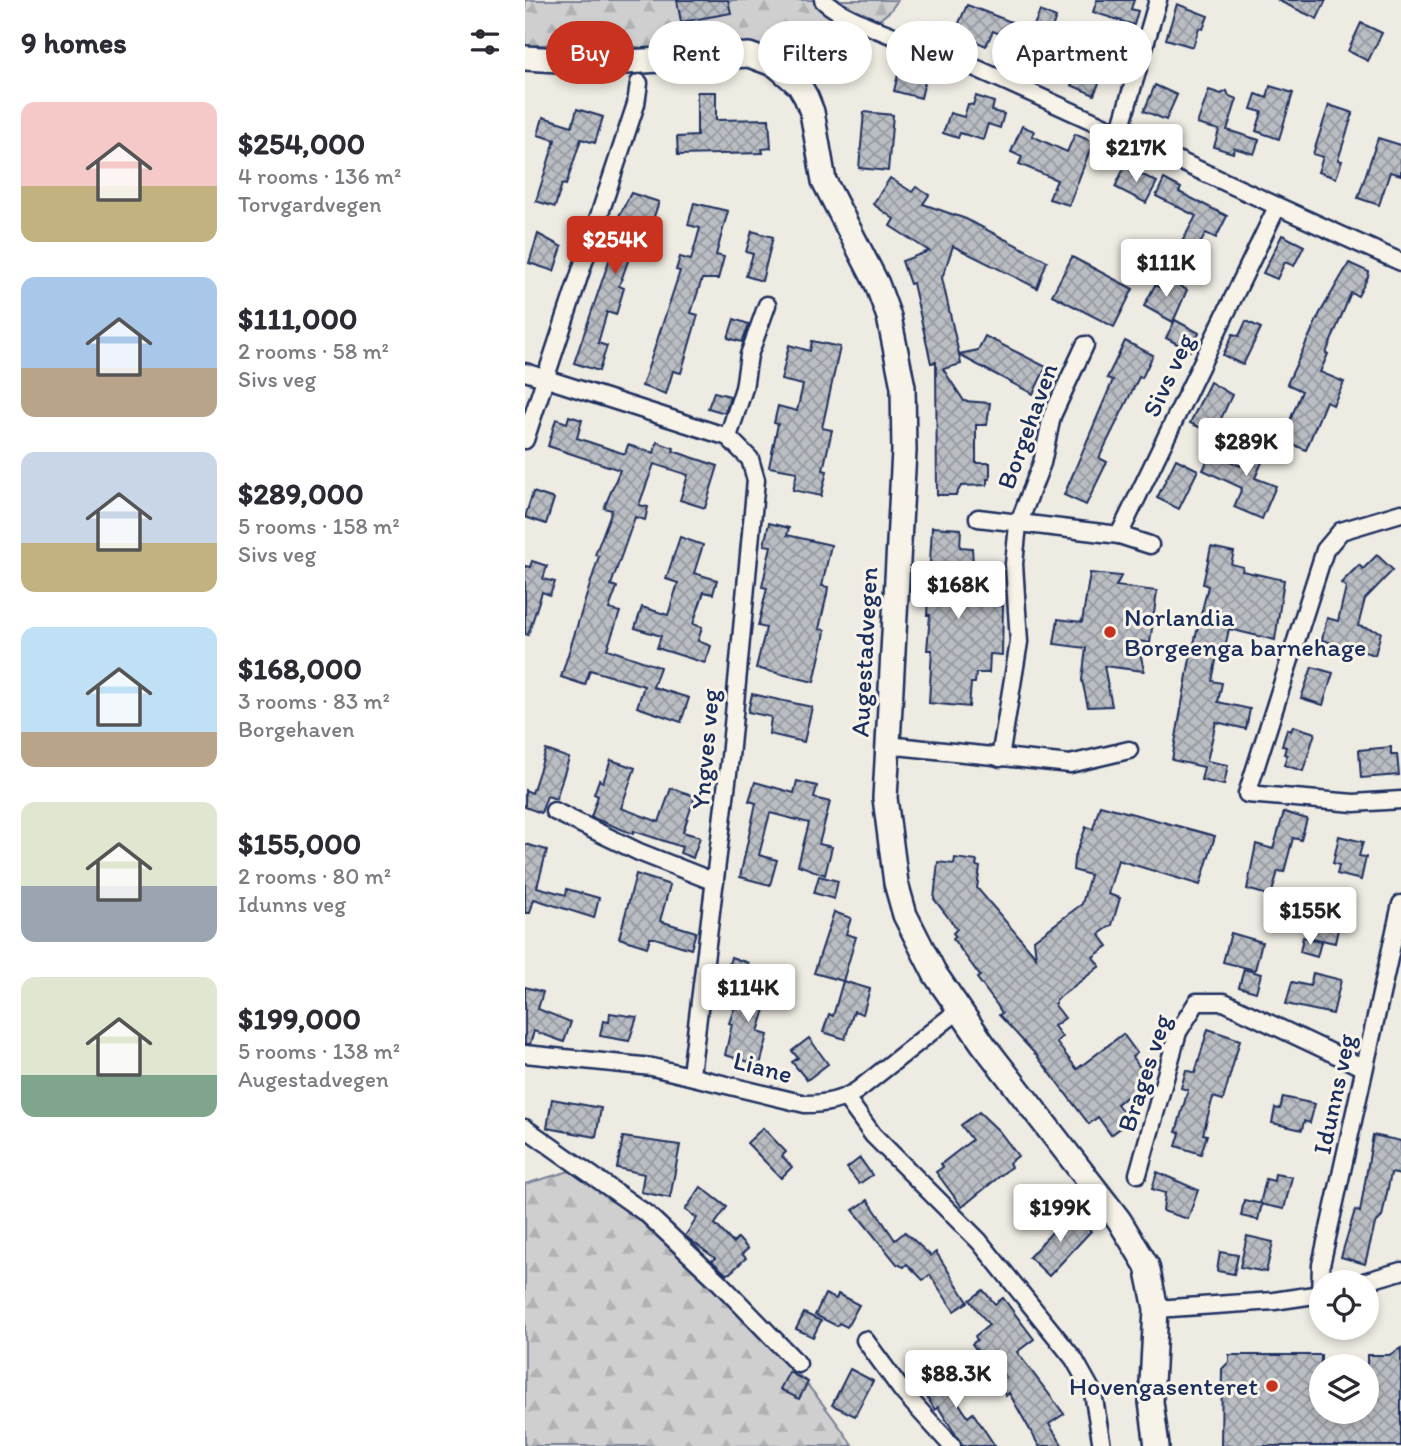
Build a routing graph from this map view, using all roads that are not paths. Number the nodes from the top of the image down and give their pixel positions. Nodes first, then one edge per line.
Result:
1 (823, 0) edge
2 (1158, 0) edge
3 (525, 58) edge
4 (639, 83) dead end
5 (1119, 132) junction
6 (1277, 207) junction
7 (1401, 262) edge
8 (767, 305) dead end
9 (1085, 345) dead end
10 (525, 372) edge
11 (545, 378) junction
12 (728, 437) junction
13 (525, 440) edge
14 (1401, 513) edge
15 (978, 518) dead end
16 (1019, 525) junction
17 (1119, 535) junction
18 (1150, 545) dead end
19 (887, 745) junction
20 (1129, 750) dead end
21 (1000, 758) junction
22 (1401, 800) edge
23 (554, 811) dead end
24 (715, 882) junction
25 (1401, 904) edge
26 (958, 1010) junction
27 (525, 1054) edge
28 (1364, 1068) junction
29 (691, 1074) junction
30 (846, 1098) junction
31 (525, 1128) edge
32 (1138, 1174) dead end
33 (1321, 1270) edge
34 (1401, 1271) edge
35 (1379, 1277) edge
36 (1309, 1295) edge
37 (1156, 1309) junction
38 (865, 1340) dead end
39 (797, 1364) dead end
40 (952, 1446) edge
41 (1102, 1446) edge
42 (1157, 1446) edge

1 - 5 street
2 - 5 street
3 - 19 main road, Augestadvegen
4 - 11 street
5 - 6 street
6 - 7 street
6 - 17 street, Sivs veg
8 - 12 street
9 - 16 street, Borgehaven
10 - 11 street
11 - 12 street
11 - 13 street
12 - 24 street, Yngves veg
14 - 22 street
15 - 16 street, Borgehaven
16 - 17 street, Borgehaven
16 - 21 street, Borgehaven
17 - 18 street
19 - 21 street
19 - 26 main road, Augestadvegen
20 - 21 street
23 - 24 street
24 - 29 street, Yngves veg
25 - 28 street, Idunns veg
26 - 30 street, Liane
26 - 37 main road, Augestadvegen
27 - 29 street, Liane
28 - 32 street, Brages veg
28 - 33 street, Idunns veg
29 - 30 street, Liane
30 - 41 street
31 - 39 street
34 - 35 street
36 - 37 street
37 - 42 main road, Augestadvegen
38 - 40 street

